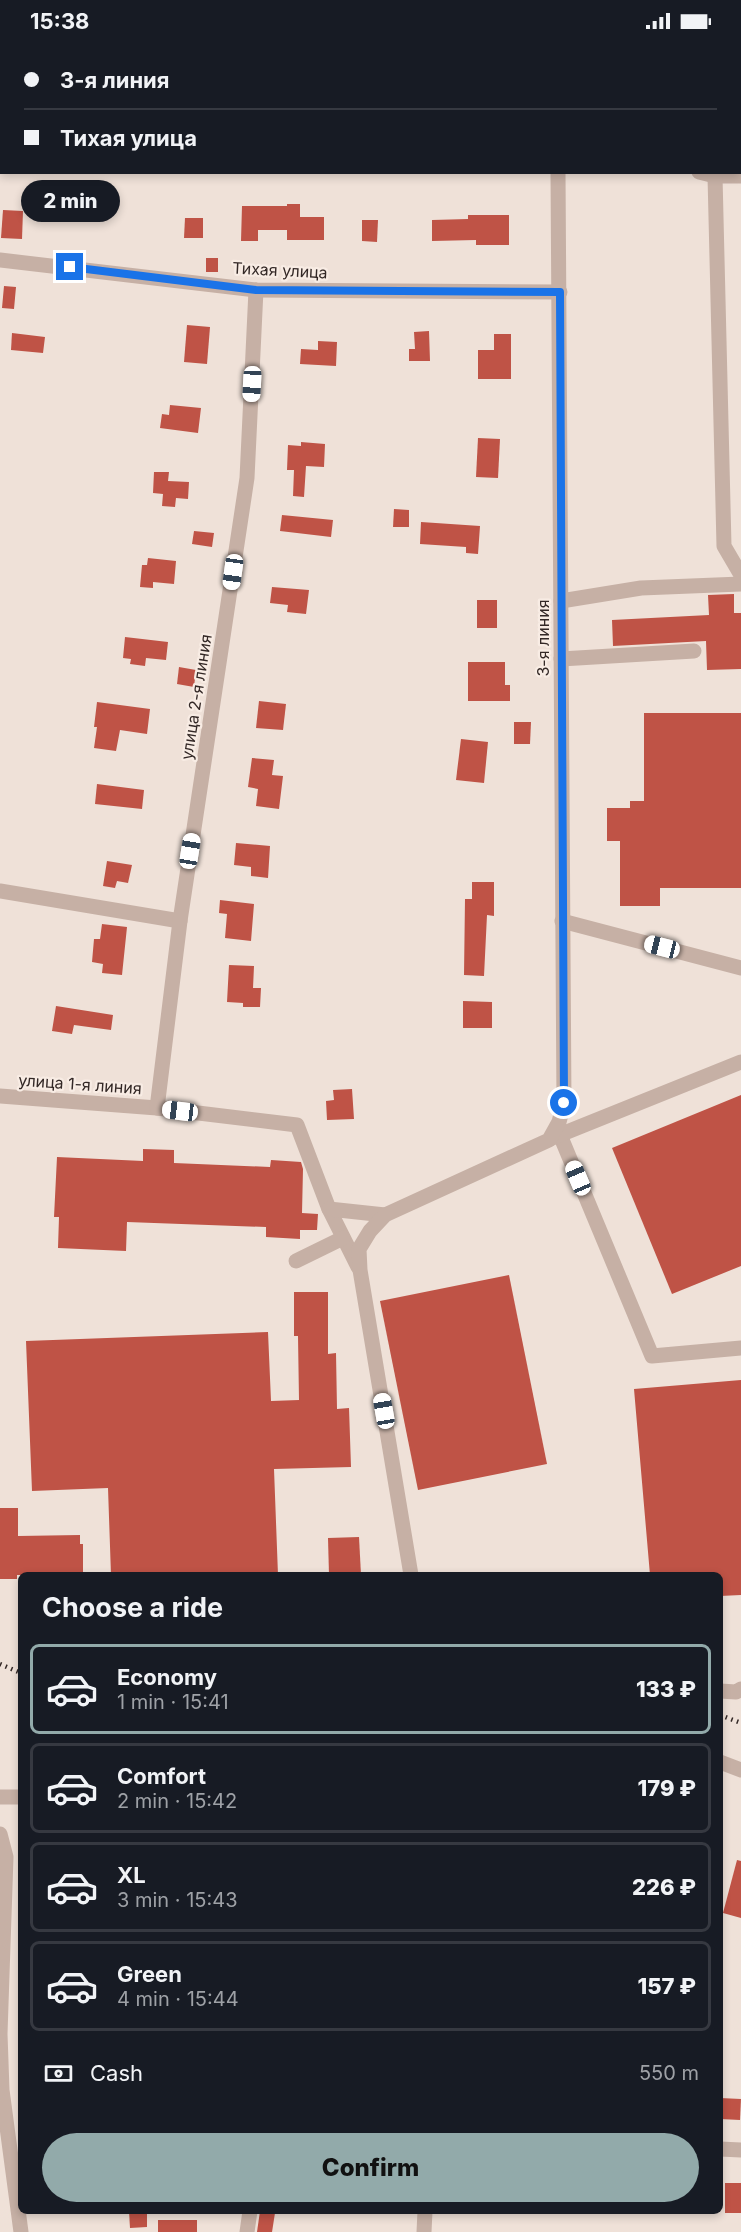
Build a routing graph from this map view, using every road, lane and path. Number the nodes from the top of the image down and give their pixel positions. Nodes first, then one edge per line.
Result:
1 (558, 174) edge
2 (707, 174) edge
3 (715, 176) junction
4 (741, 177) edge
5 (0, 260) edge
6 (256, 290) junction
7 (560, 292) junction
8 (741, 575) edge
9 (741, 584) edge
10 (561, 601) junction
11 (694, 651) dead end
12 (561, 659) junction
13 (0, 891) edge
14 (180, 921) junction
15 (562, 921) junction
16 (741, 968) edge
17 (741, 1062) edge
18 (0, 1096) edge
19 (157, 1108) junction
20 (555, 1138) junction
21 (328, 1209) junction
22 (385, 1215) junction
23 (343, 1238) junction
24 (296, 1261) dead end
25 (360, 1270) junction
26 (741, 1348) edge
27 (410, 1572) edge
28 (723, 1763) edge
29 (741, 1770) edge
30 (0, 1797) edge
31 (18, 1797) edge
32 (0, 1834) edge
33 (723, 2149) edge
34 (10, 2150) edge
35 (741, 2150) edge
36 (18, 2210) edge
37 (19, 2214) edge
38 (250, 2214) edge
39 (425, 2214) edge
40 (21, 2232) edge
41 (247, 2232) edge
42 (424, 2232) edge

1 - 7 street, 3-я линия
2 - 3 street
3 - 4 street
3 - 8 street
5 - 6 street, Тихая улица
6 - 7 street, Тихая улица
6 - 14 street, улица 2-я линия
7 - 10 street, 3-я линия
9 - 10 street
10 - 12 street, 3-я линия
11 - 12 street
12 - 15 street, 3-я линия
13 - 14 street
14 - 19 street, улица 2-я линия
15 - 16 street
15 - 20 street, 3-я линия
17 - 20 street
18 - 19 street, улица 1-я линия
19 - 21 street, улица 1-я линия
20 - 22 street
20 - 26 street
21 - 22 street
21 - 23 street
22 - 25 street
23 - 24 street
23 - 25 street
25 - 27 street
28 - 29 street
30 - 31 street
32 - 34 street
33 - 35 street
34 - 36 street
37 - 40 street
38 - 41 street
39 - 42 street

